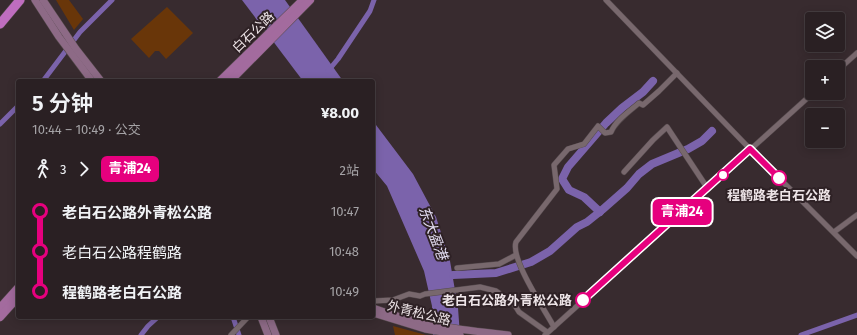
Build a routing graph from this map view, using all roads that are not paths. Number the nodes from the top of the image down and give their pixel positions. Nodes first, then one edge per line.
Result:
1 (12, 0) edge
2 (20, 0) edge
3 (35, 0) edge
4 (43, 0) edge
5 (303, 0) edge
6 (310, 0) edge
7 (606, 0) edge
8 (297, 10) junction
9 (0, 14) edge
10 (0, 24) edge
11 (61, 34) junction
12 (263, 44) junction
13 (72, 49) junction
14 (857, 53) edge
15 (845, 64) edge
16 (677, 73) junction
17 (91, 79) edge
18 (99, 79) edge
19 (222, 79) edge
20 (232, 79) edge
21 (805, 100) edge
22 (750, 149) junction
23 (624, 172) dead end
24 (708, 188) junction
25 (857, 215) edge
26 (834, 232) junction
27 (857, 256) edge
28 (517, 257) junction
29 (457, 268) dead end
30 (16, 290) edge
31 (16, 299) edge
32 (375, 301) edge
33 (0, 308) edge
34 (375, 309) edge
35 (375, 314) edge
36 (0, 317) edge
37 (246, 319) edge
38 (262, 319) edge
39 (270, 319) edge
40 (554, 326) junction
41 (425, 327) junction
42 (233, 333) edge
43 (546, 334) edge
44 (268, 335) edge
45 (276, 335) edge
46 (460, 335) edge
47 (508, 335) edge

1 - 9 highway
2 - 10 highway
3 - 11 main road
4 - 11 main road
5 - 8 main road, 白石公路
6 - 8 main road, 白石公路
7 - 16 street
8 - 12 main road, 白石公路
11 - 13 main road
12 - 19 main road, 白石公路
12 - 20 main road, 白石公路
13 - 17 main road
13 - 18 main road
14 - 15 street
16 - 22 street
16 - 28 street
21 - 22 street
22 - 24 street
22 - 26 street
23 - 24 street
24 - 40 street
25 - 26 street
26 - 27 street
28 - 29 street
28 - 40 street
30 - 33 main road
31 - 36 main road
32 - 43 street
34 - 41 main road, 外青松公路
35 - 41 main road, 外青松公路
37 - 42 street
38 - 44 main road
39 - 45 main road
40 - 43 street
41 - 46 main road, 外青松公路
41 - 47 main road, 外青松公路

